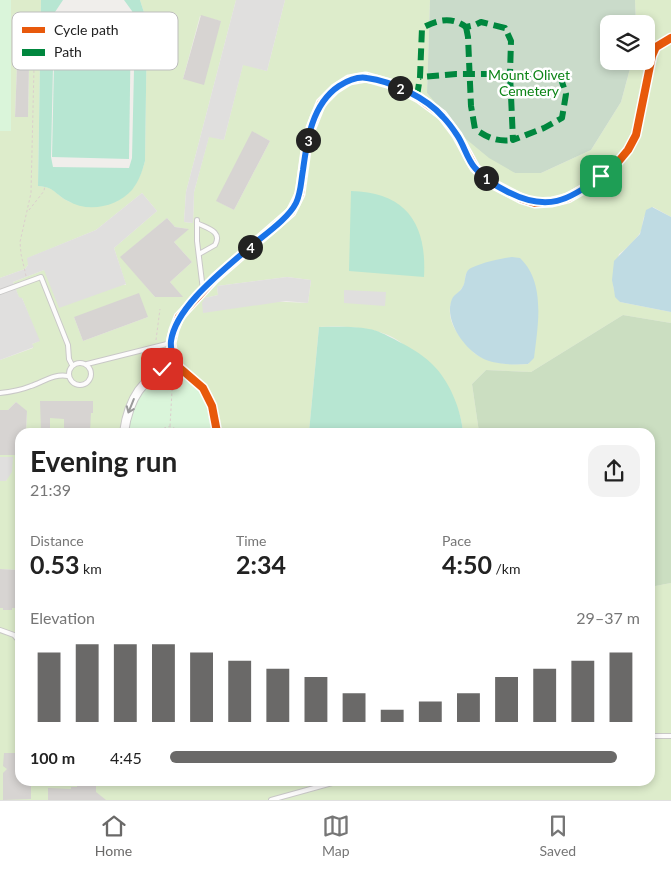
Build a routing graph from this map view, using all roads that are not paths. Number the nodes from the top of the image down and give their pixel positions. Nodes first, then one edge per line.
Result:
1 (671, 38) edge
2 (199, 254) junction
3 (203, 290) junction
4 (0, 292) edge
5 (171, 343) junction
6 (174, 363) junction
7 (87, 364) junction
8 (72, 365) junction
9 (68, 376) junction
10 (0, 393) edge
11 (125, 428) edge
12 (216, 428) edge
13 (0, 630) edge
14 (15, 636) edge
15 (655, 736) edge
16 (671, 736) edge
17 (321, 786) edge
18 (271, 800) edge

1 - 3 street
2 - 2 lane
2 - 3 lane
3 - 5 street
4 - 8 lane
5 - 6 street
5 - 7 lane
6 -> 11 street
6 - 12 street
7 - 8 lane
7 - 9 lane
8 - 9 lane
9 - 10 lane
13 - 14 lane
15 - 16 lane
17 - 18 lane

